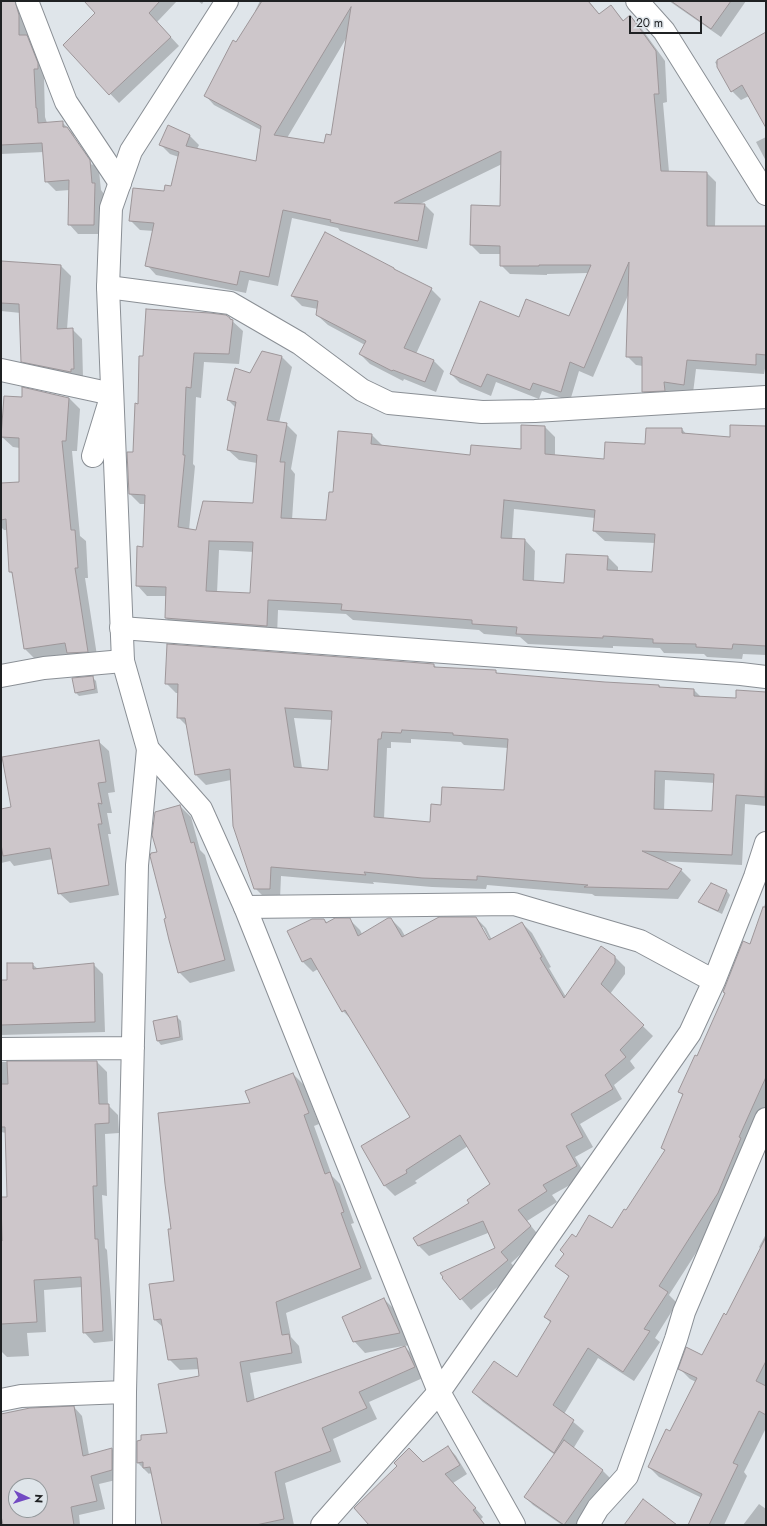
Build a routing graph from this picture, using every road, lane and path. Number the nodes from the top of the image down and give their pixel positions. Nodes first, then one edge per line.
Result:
1 (27, 1) edge
2 (227, 1) edge
3 (637, 1) edge
4 (120, 183) junction
5 (766, 194) edge
6 (108, 287) junction
7 (1, 370) edge
8 (112, 394) junction
9 (766, 397) edge
10 (93, 456) dead end
11 (121, 628) junction
12 (123, 661) junction
13 (1, 676) edge
14 (766, 677) edge
15 (148, 749) junction
16 (766, 843) edge
17 (761, 879) edge
18 (245, 907) junction
19 (714, 981) junction
20 (133, 1048) junction
21 (1, 1049) edge
22 (766, 1119) edge
23 (125, 1392) junction
24 (439, 1392) junction
25 (1, 1400) edge
26 (124, 1525) edge
27 (322, 1525) edge
28 (514, 1525) edge
29 (588, 1525) edge

1 - 4 street
2 - 4 street
3 - 5 street
4 - 6 street
6 - 8 street
6 - 9 street
7 - 8 street
8 - 10 street
8 - 11 street
11 - 12 street
11 - 14 street
12 - 13 street
12 - 15 street
15 - 18 street
15 - 20 street
16 - 17 street
17 - 19 street
18 - 19 street
18 - 24 street
19 - 24 street
20 - 21 street
20 - 23 street
22 - 29 street
23 - 25 street
23 - 26 street
24 - 27 street
24 - 28 street

